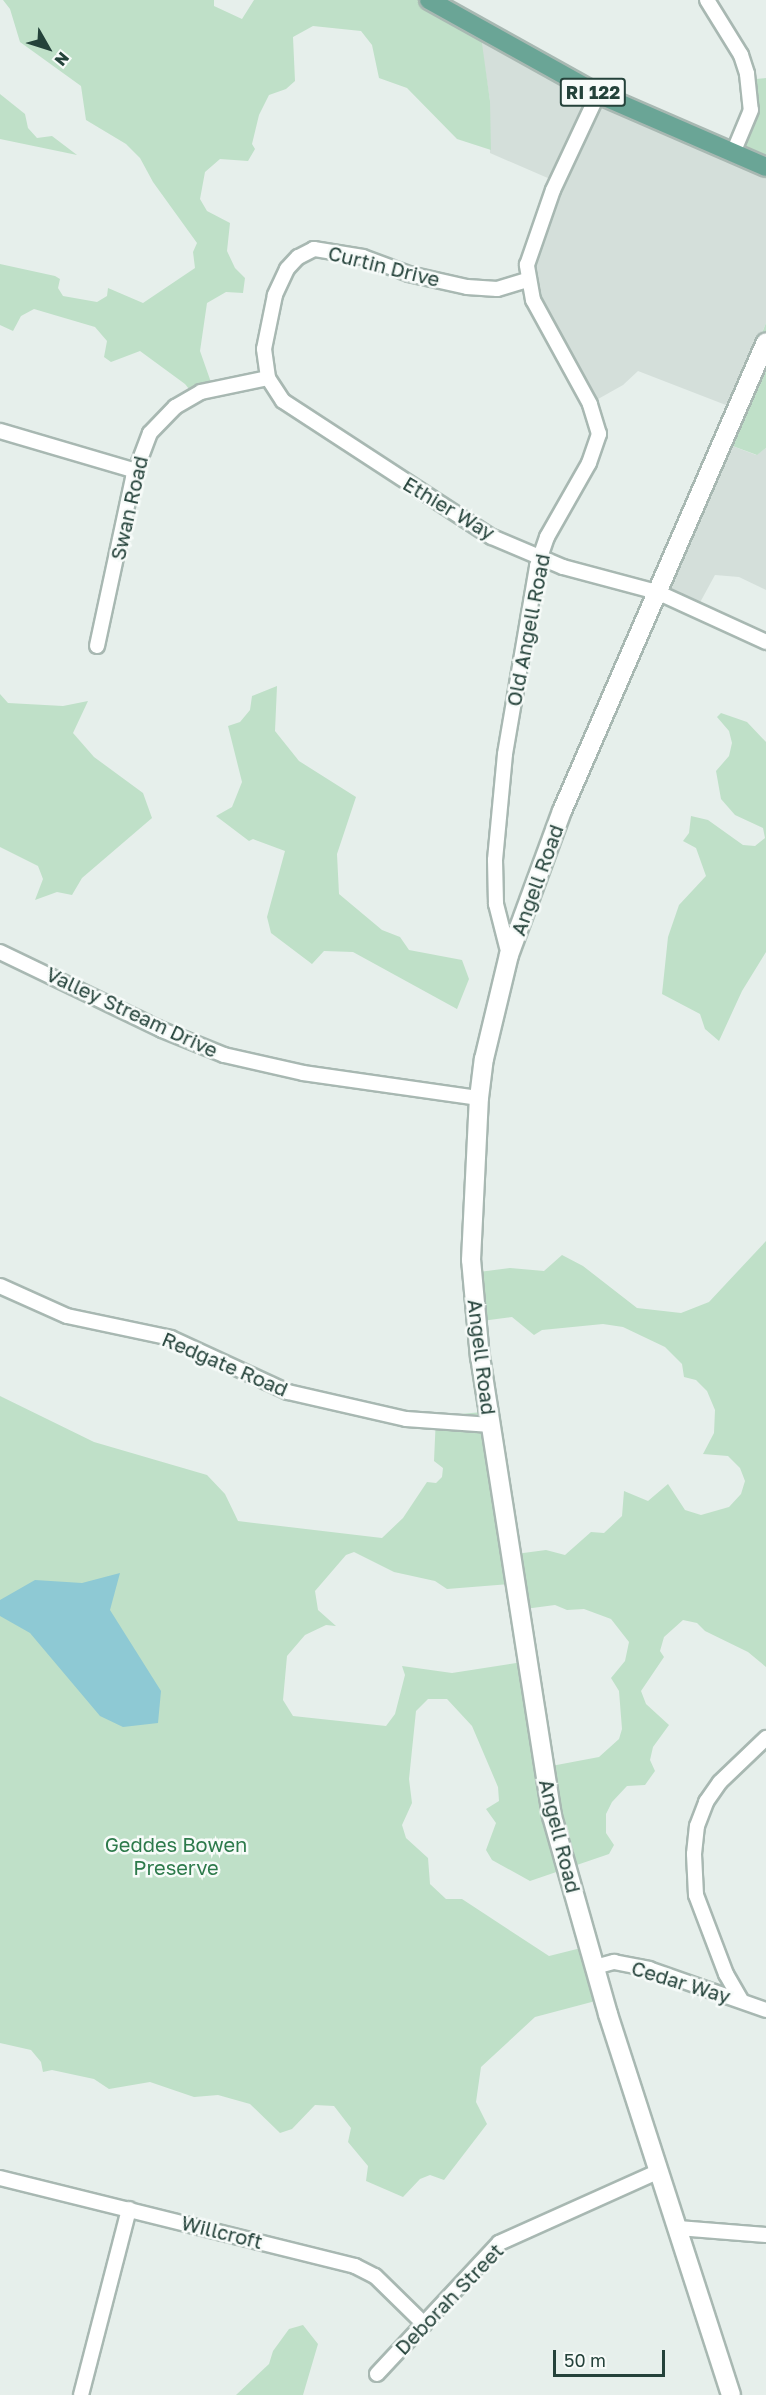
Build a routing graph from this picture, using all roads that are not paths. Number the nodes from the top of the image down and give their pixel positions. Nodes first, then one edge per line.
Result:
1 (429, 0) edge
2 (707, 0) edge
3 (598, 94) junction
4 (733, 153) junction
5 (766, 166) edge
6 (527, 280) junction
7 (766, 342) edge
8 (268, 378) junction
9 (0, 431) edge
10 (136, 471) junction
11 (540, 556) junction
12 (657, 592) junction
13 (766, 642) edge
14 (96, 646) dead end
15 (0, 952) edge
16 (509, 956) junction
17 (479, 1098) junction
18 (0, 1286) edge
19 (491, 1425) junction
20 (766, 1738) edge
21 (595, 1967) junction
22 (741, 2000) junction
23 (766, 2010) edge
24 (657, 2172) junction
25 (0, 2178) edge
26 (129, 2209) junction
27 (678, 2228) junction
28 (766, 2235) edge
29 (424, 2324) junction
30 (377, 2374) dead end
31 (81, 2395) edge
32 (731, 2395) edge

1 - 3 main road, RI 122
2 - 4 street
3 - 4 main road, RI 122
3 - 6 street
4 - 5 main road, RI 122
6 - 8 street, Curtin Drive
6 - 11 street, Old Angell Road
7 - 12 main road, Angell Road
8 - 10 street, Swan Road
8 - 11 street, Ethier Way
9 - 10 street
10 - 14 street, Swan Road
11 - 12 street, Ethier Way
11 - 16 street, Old Angell Road
12 - 13 street, Ethier Way
12 - 16 main road, Angell Road
15 - 17 street, Valley Stream Drive
16 - 17 main road, Angell Road
17 - 19 main road, Angell Road
18 - 19 street, Redgate Road
19 - 21 main road, Angell Road
20 - 22 street
21 - 22 street, Cedar Way
21 - 24 main road, Angell Road
22 - 23 street, Cedar Way
24 - 27 main road, Angell Road
24 - 29 street, Deborah Street
25 - 26 street, Willcroft
26 - 29 street, Willcroft
26 - 31 street
27 - 28 street
27 - 32 main road, Angell Road
29 - 30 street, Deborah Street

